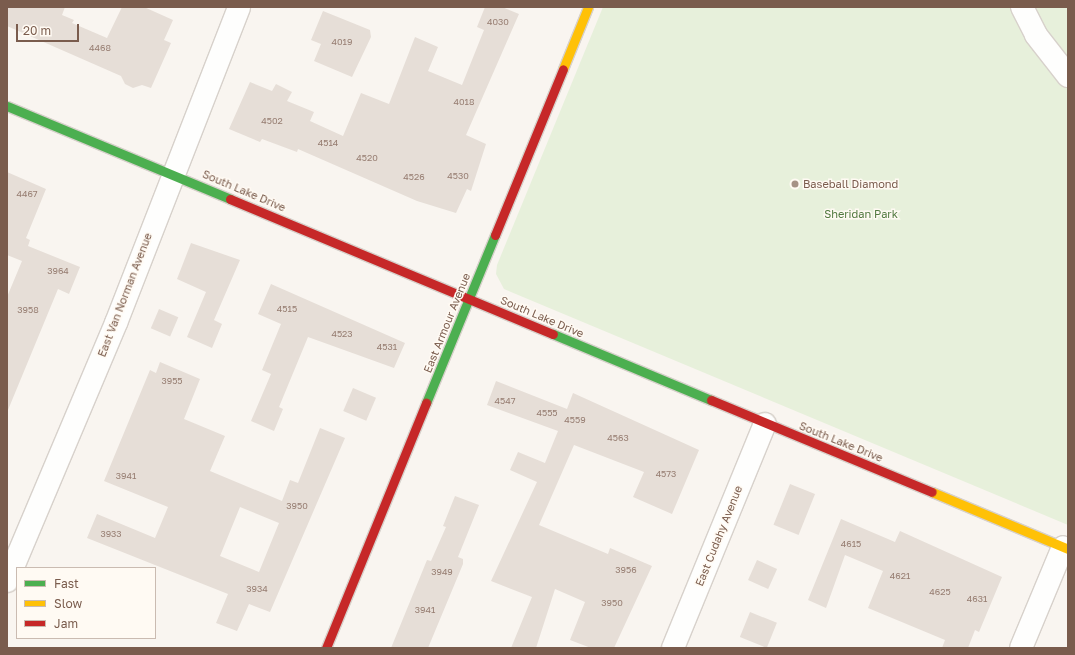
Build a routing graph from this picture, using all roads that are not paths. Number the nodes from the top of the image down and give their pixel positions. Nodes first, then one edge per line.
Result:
1 (239, 7) edge
2 (588, 7) edge
3 (1022, 7) edge
4 (1068, 76) edge
5 (7, 106) edge
6 (171, 174) junction
7 (470, 300) junction
8 (765, 424) junction
9 (1065, 548) edge
10 (7, 581) edge
11 (326, 648) edge
12 (673, 648) edge
13 (1021, 648) edge

1 - 6 street, East Van Norman Avenue
2 - 7 main road, East Armour Avenue
3 - 4 street
5 - 6 main road, South Lake Drive
6 - 7 main road, South Lake Drive
6 - 10 street, East Van Norman Avenue
7 - 8 main road, South Lake Drive
7 - 11 main road, East Armour Avenue
8 - 9 main road, South Lake Drive
8 - 12 street, East Cudahy Avenue
9 - 13 street

